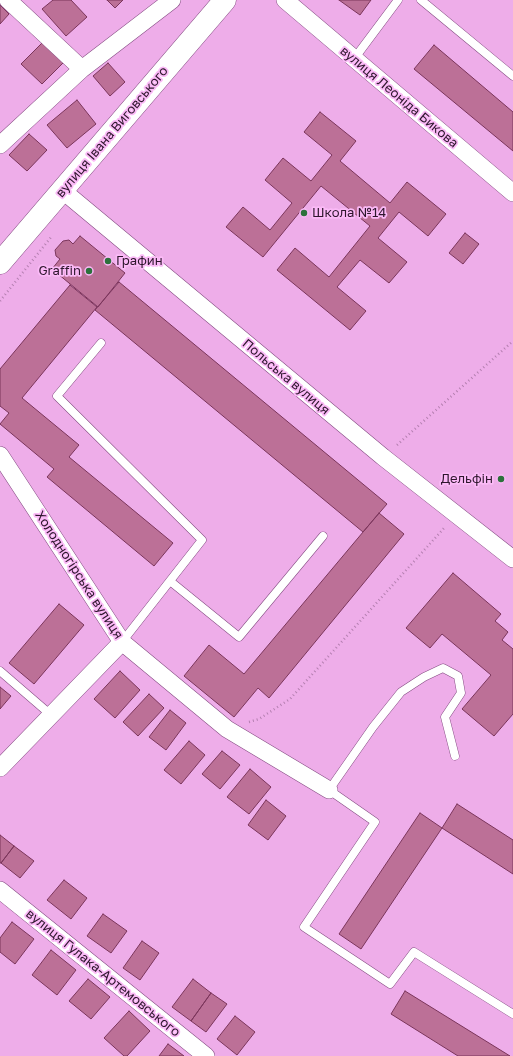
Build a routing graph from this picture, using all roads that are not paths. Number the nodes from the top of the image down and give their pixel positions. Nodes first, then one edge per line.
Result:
1 (8, 0) edge
2 (172, 0) edge
3 (224, 0) edge
4 (285, 0) edge
5 (398, 0) edge
6 (421, 0) edge
7 (354, 59) junction
8 (82, 69) junction
9 (513, 76) edge
10 (0, 145) edge
11 (62, 190) junction
12 (513, 193) edge
13 (0, 264) edge
14 (101, 343) dead end
15 (0, 457) edge
16 (323, 536) dead end
17 (513, 559) edge
18 (170, 581) junction
19 (122, 642) junction
20 (0, 671) edge
21 (51, 715) junction
22 (455, 756) dead end
23 (0, 768) edge
24 (329, 790) junction
25 (0, 890) edge
26 (513, 1014) edge
27 (206, 1056) edge

1 - 8 street
2 - 8 street
3 - 11 main road, вулиця Івана Виговського
4 - 7 street, вулиця Леоніда Бикова
5 - 7 lane
6 - 9 lane
7 - 12 street, вулиця Леоніда Бикова
8 - 10 street
11 - 13 main road, вулиця Івана Виговського
11 - 17 street, Польська вулиця
14 - 18 lane
15 - 19 street, Холодногірська вулиця
16 - 18 lane
18 - 19 lane
19 - 21 street
19 - 24 street, Холодногірська вулиця
20 - 21 lane
21 - 23 street
22 - 24 lane
24 - 26 lane
25 - 27 street, вулиця Гулака-Артемовського

